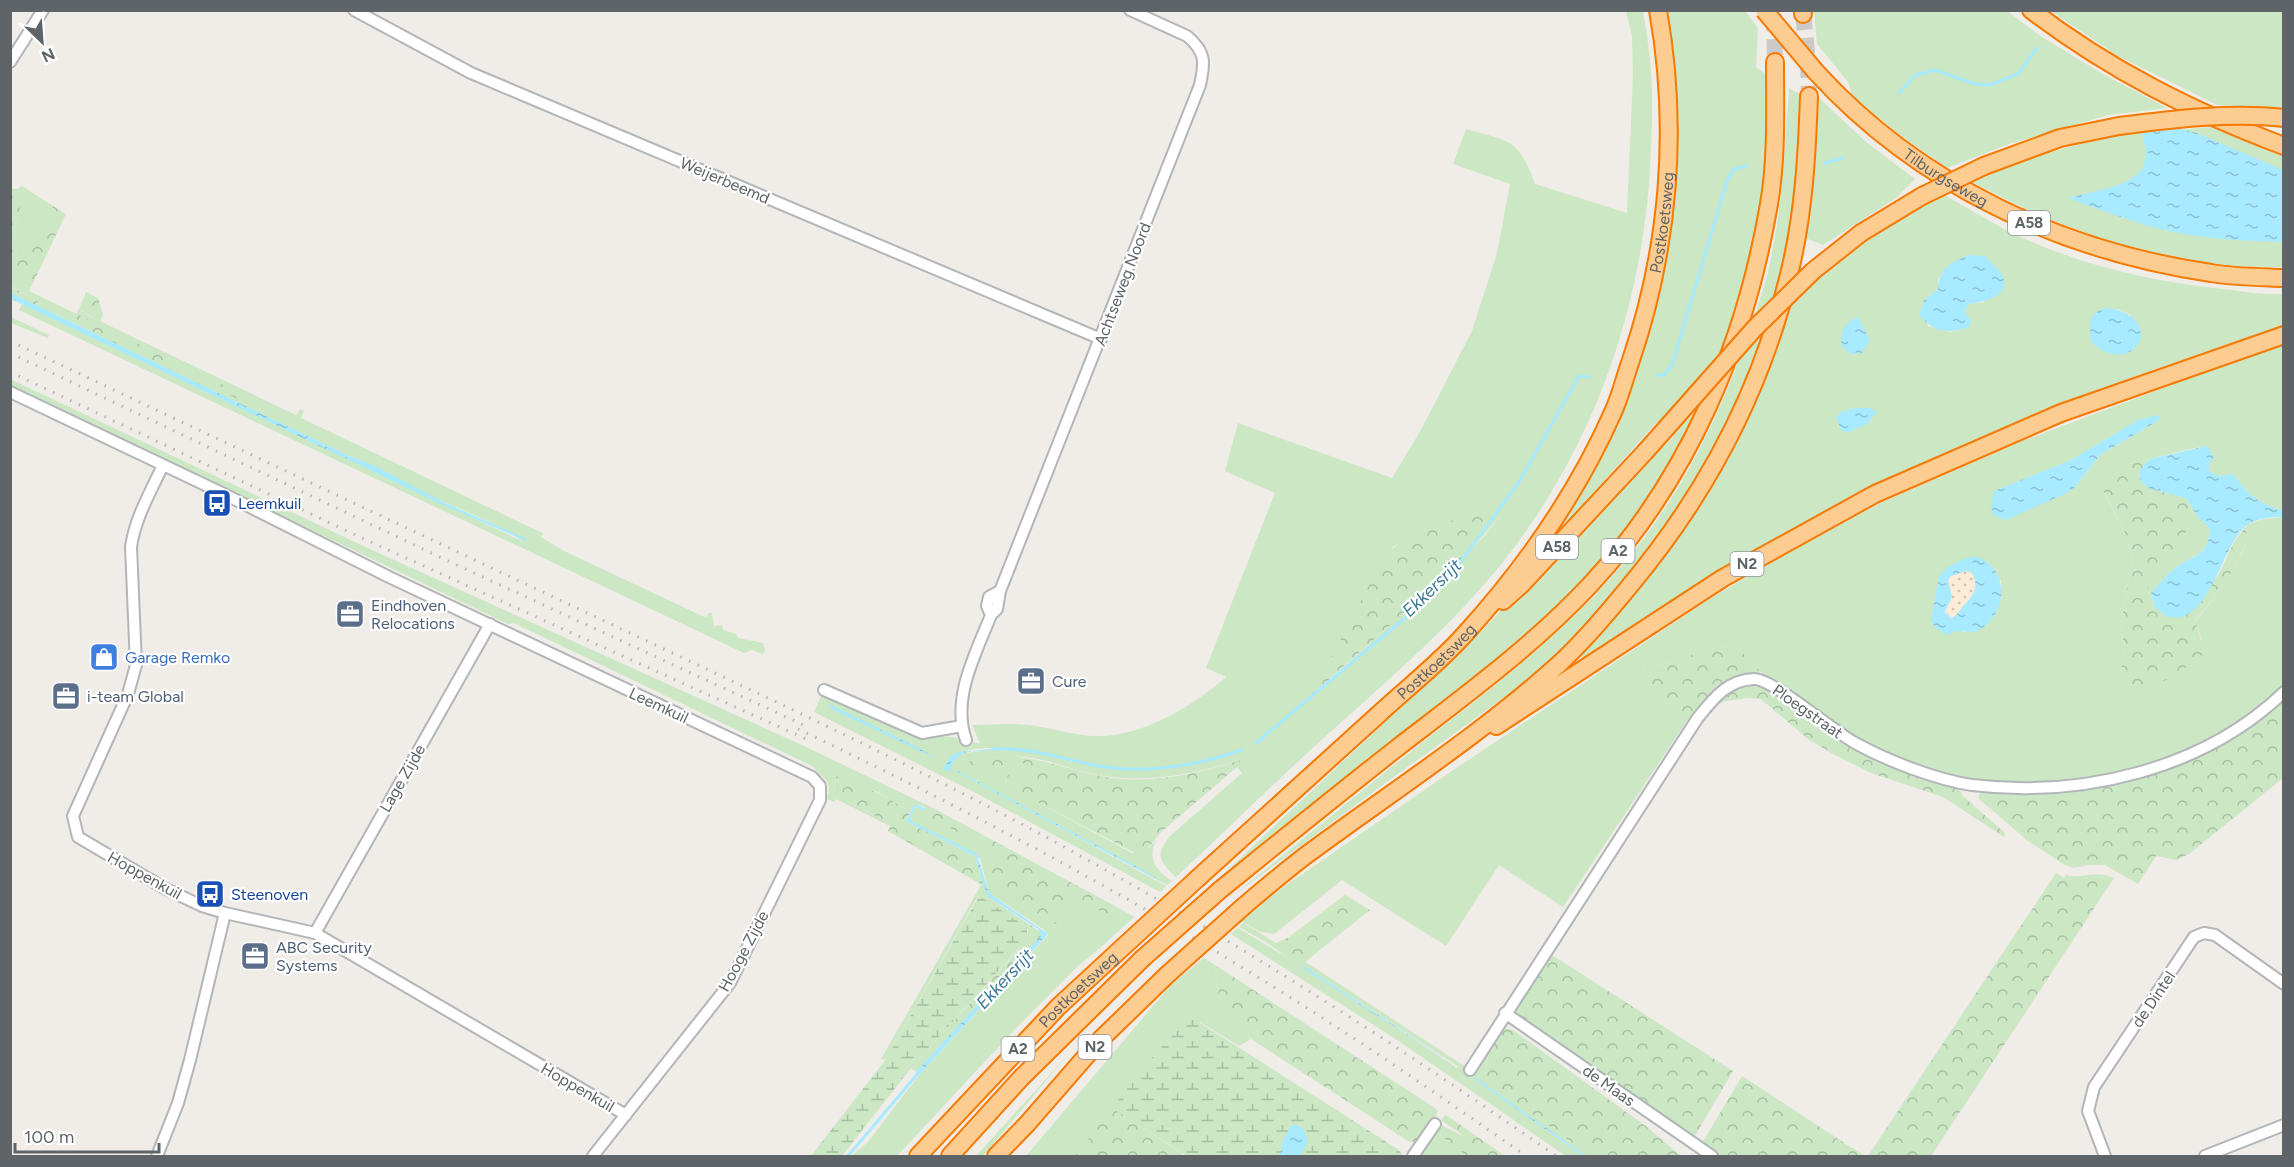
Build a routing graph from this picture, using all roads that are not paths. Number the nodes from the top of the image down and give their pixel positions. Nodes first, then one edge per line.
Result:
1 (43, 10) edge
2 (354, 10) edge
3 (1131, 10) edge
4 (1658, 10) edge
5 (1764, 10) edge
6 (2031, 10) edge
7 (10, 62) edge
8 (1775, 62) tunnel mouth
9 (1809, 96) tunnel mouth
10 (2283, 118) edge
11 (2283, 146) edge
12 (2283, 278) edge
13 (2283, 335) edge
14 (1101, 339) junction
15 (10, 392) edge
16 (163, 465) junction
17 (490, 624) junction
18 (1463, 636) junction
19 (824, 690) dead end
20 (2283, 692) edge
21 (962, 726) junction
22 (966, 740) dead end
23 (1454, 751) junction
24 (819, 786) joint
25 (225, 913) junction
26 (315, 933) junction
27 (2283, 984) edge
28 (1505, 1013) junction
29 (1470, 1070) dead end
30 (626, 1115) junction
31 (1027, 1124) junction
32 (1435, 1124) dead end
33 (2283, 1125) edge
34 (1407, 1143) dead end
35 (1415, 1153) edge
36 (157, 1156) edge
37 (593, 1156) edge
38 (918, 1156) edge
39 (950, 1156) edge
40 (996, 1156) edge
41 (1006, 1156) edge
42 (1712, 1156) edge
43 (2105, 1156) edge
44 (2205, 1156) edge

1 - 7 street
2 - 14 street, Weijerbeemd
3 - 14 street, Achtseweg Noord
4 - 18 highway, Postkoetsweg / A2
5 - 12 highway, Tilburgseweg / A58, bridge
6 - 11 highway
8 - 39 highway, Postkoetsweg / A2, bridge
9 - 23 highway, N2
10 - 18 highway, A58, bridge
13 - 23 highway, N2
14 - 21 street, Achtseweg Noord
15 - 16 street, Leemkuil
16 - 17 street, Leemkuil
16 - 25 street, Hoppenkuil
17 - 24 street, Leemkuil
17 - 26 street, Lage Zijde
18 - 38 highway, Postkoetsweg / A2, bridge
19 - 21 street
20 - 28 street, Ploegstraat
21 - 22 street, Achtseweg Noord
23 - 31 highway, N2, bridge
24 - 30 street, Hooge Zijde
25 - 26 street, Hoppenkuil
25 - 36 street
26 - 30 street, Hoppenkuil
27 - 43 street, de Dintel
28 - 29 street, Ploegstraat
28 - 42 street, de Maas
30 - 37 street, Hooge Zijde
31 - 40 highway, N2
31 - 41 highway
32 - 35 street
33 - 44 street
34 - 35 street

